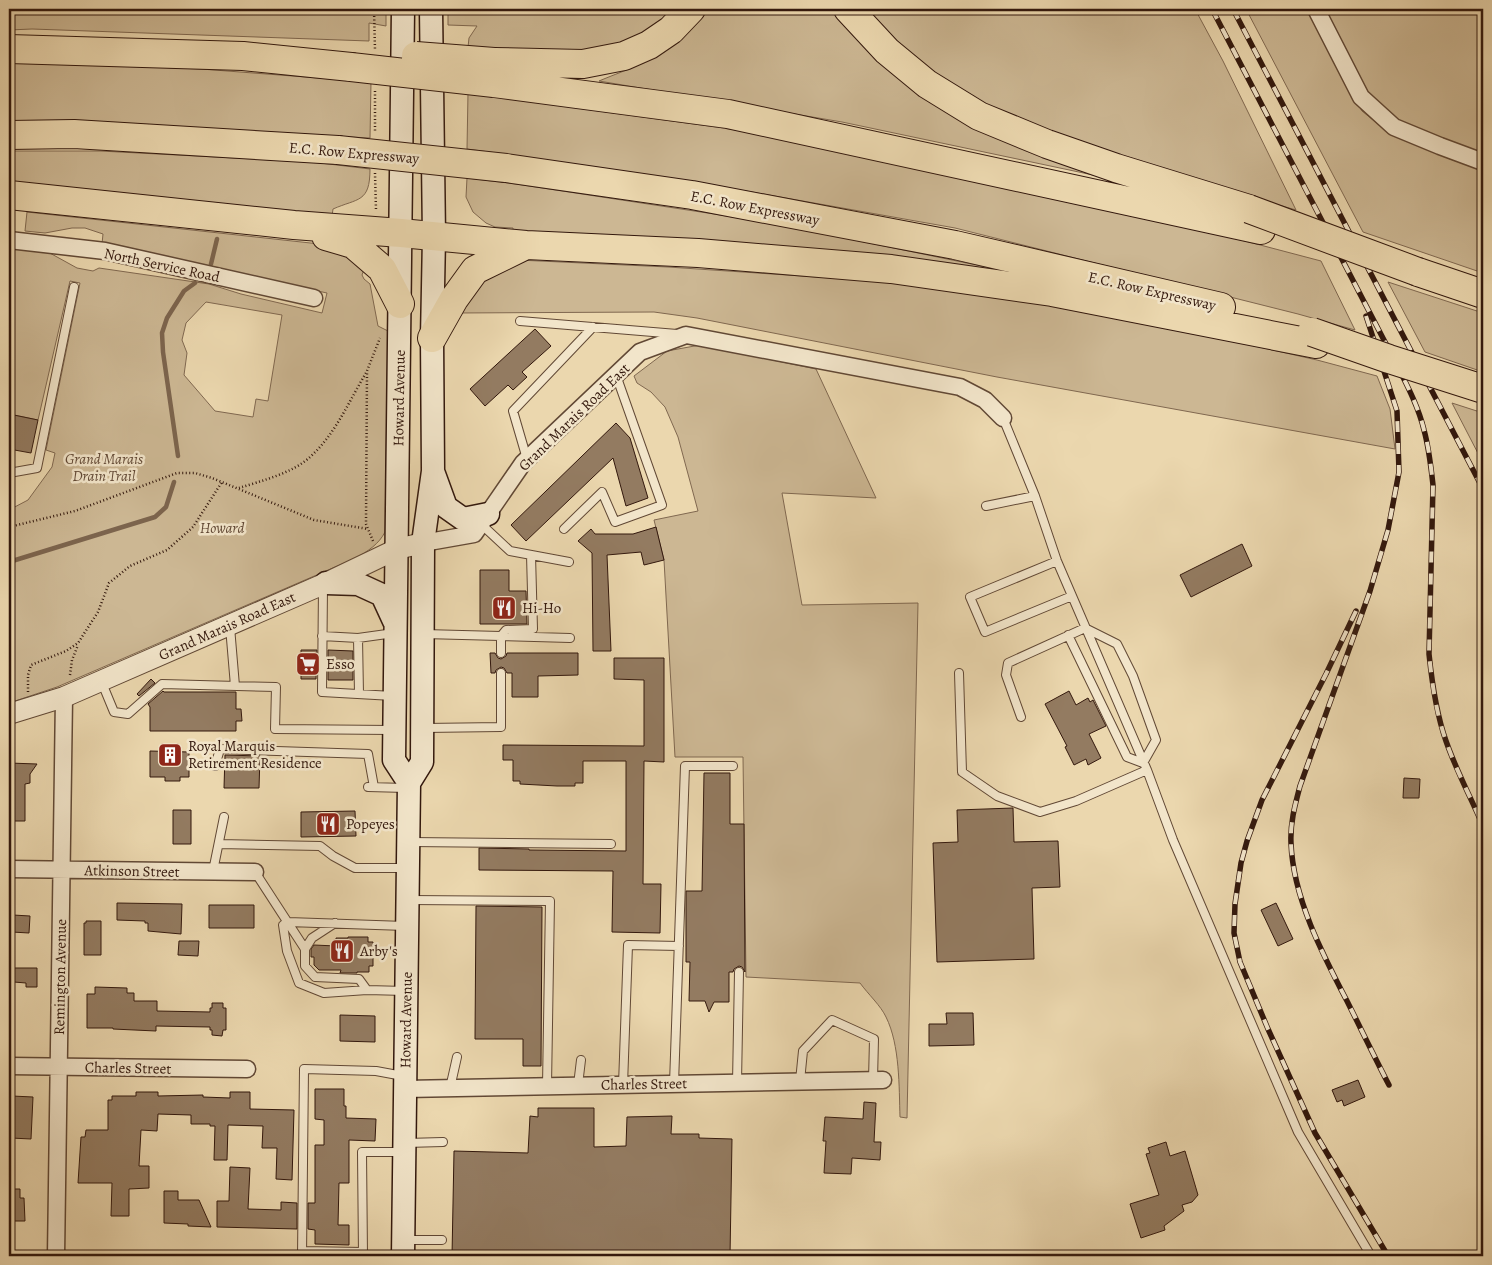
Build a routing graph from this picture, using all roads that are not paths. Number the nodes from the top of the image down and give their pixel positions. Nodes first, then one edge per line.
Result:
1 (403, 9) edge
2 (432, 9) edge
3 (692, 9) edge
4 (848, 9) edge
5 (1316, 9) edge
6 (9, 49) edge
7 (494, 72) junction
8 (9, 135) edge
9 (1483, 162) edge
10 (9, 196) edge
11 (1255, 220) junction
12 (294, 225) junction
13 (401, 233) junction
14 (434, 237) junction
15 (9, 240) edge
16 (526, 245) junction
17 (74, 287) dead end
18 (1483, 294) edge
19 (314, 298) dead end
20 (400, 304) junction
21 (520, 320) dead end
22 (593, 327) junction
23 (686, 335) junction
24 (432, 338) junction
25 (1314, 338) junction
26 (616, 375) junction
27 (1483, 389) edge
28 (1004, 418) joint
29 (527, 459) junction
30 (432, 471) junction
31 (9, 473) edge
32 (1034, 496) junction
33 (986, 506) dead end
34 (485, 519) junction
35 (564, 529) dead end
36 (423, 543) junction
37 (397, 549) junction
38 (531, 555) junction
39 (1057, 561) junction
40 (569, 562) dead end
41 (324, 583) junction
42 (1072, 596) junction
43 (230, 625) junction
44 (396, 628) junction
45 (1084, 628) junction
46 (422, 634) junction
47 (1068, 635) junction
48 (322, 636) junction
49 (500, 636) junction
50 (358, 638) junction
51 (570, 638) dead end
52 (501, 653) dead end
53 (501, 673) dead end
54 (959, 673) dead end
55 (101, 681) junction
56 (235, 686) junction
57 (67, 689) junction
58 (359, 694) junction
59 (395, 696) junction
60 (9, 714) edge
61 (1021, 716) dead end
62 (422, 728) junction
63 (394, 730) junction
64 (215, 766) dead end
65 (732, 766) dead end
66 (1145, 767) junction
67 (409, 786) junction
68 (224, 817) dead end
69 (408, 842) junction
70 (219, 844) junction
71 (611, 844) dead end
72 (408, 868) junction
73 (9, 869) edge
74 (61, 870) junction
75 (213, 871) junction
76 (255, 872) joint
77 (407, 900) junction
78 (288, 922) junction
79 (335, 924) junction
80 (407, 926) junction
81 (679, 946) junction
82 (305, 949) junction
83 (739, 972) dead end
84 (367, 990) junction
85 (406, 991) junction
86 (457, 1057) dead end
87 (580, 1060) dead end
88 (9, 1066) edge
89 (59, 1067) junction
90 (246, 1069) dead end
91 (878, 1080) joint
92 (800, 1081) junction
93 (405, 1083) junction
94 (737, 1083) junction
95 (674, 1084) junction
96 (578, 1085) junction
97 (624, 1085) junction
98 (547, 1086) junction
99 (450, 1088) junction
100 (443, 1142) dead end
101 (404, 1147) junction
102 (442, 1240) dead end
103 (403, 1248) edge
104 (302, 1254) edge
105 (363, 1254) edge
106 (56, 1256) edge
107 (1371, 1256) edge

1 - 13 main road, Howard Avenue
2 - 14 main road
3 - 7 highway
4 - 11 highway
5 - 9 street
6 - 7 highway, bridge
7 - 11 highway
8 - 25 highway, E.C. Row Expressway, bridge
10 - 12 highway
11 - 18 highway, bridge
12 - 13 highway
12 - 20 highway
13 - 14 highway
13 - 20 main road, Howard Avenue
14 - 16 highway
14 - 24 main road
15 - 19 street, North Service Road
16 - 24 highway
16 - 25 highway
17 - 31 lane
20 - 37 main road, Howard Avenue
21 - 22 lane
22 - 23 lane
22 - 29 lane
23 - 26 street, Grand Marais Road East
23 - 28 street
24 - 30 main road
25 - 27 highway, E.C. Row Expressway, bridge
26 - 29 street, Grand Marais Road East
26 - 35 lane
28 - 32 lane
29 - 34 street, Grand Marais Road East
30 - 34 main road
30 - 36 main road
32 - 33 lane
32 - 39 lane
34 - 36 street, Grand Marais Road East
34 - 38 lane
36 - 37 street, Grand Marais Road East
36 - 46 main road
37 - 41 street, Grand Marais Road East
37 - 44 main road, Howard Avenue
38 - 40 lane
38 - 49 lane
39 - 42 lane
39 - 42 lane
41 - 43 street, Grand Marais Road East
41 - 44 main road
41 - 48 lane
42 - 45 lane
43 - 55 street, Grand Marais Road East
43 - 56 lane
44 - 50 lane
44 - 59 main road, Howard Avenue
45 - 47 lane
45 - 66 lane
45 - 66 lane
46 - 49 lane
46 - 62 main road
47 - 61 lane
47 - 66 lane
48 - 50 lane
48 - 58 lane
49 - 51 lane
49 - 52 lane
50 - 58 lane
53 - 62 lane
54 - 66 lane
55 - 56 lane
55 - 57 street, Grand Marais Road East
56 - 63 lane
57 - 60 street, Grand Marais Road East
57 - 74 street, Remington Avenue
58 - 59 lane
59 - 63 main road, Howard Avenue
62 - 67 main road
63 - 67 main road, Howard Avenue
64 - 67 lane
65 - 81 lane
66 - 107 lane
67 - 69 main road, Howard Avenue
68 - 70 lane
69 - 71 lane
69 - 72 main road, Howard Avenue
70 - 72 lane
70 - 75 lane
72 - 77 main road, Howard Avenue
73 - 74 street, Atkinson Street
74 - 75 street, Atkinson Street
74 - 89 street, Remington Avenue
75 - 76 street, Atkinson Street
76 - 78 lane
77 - 80 main road, Howard Avenue
77 - 98 lane
78 - 79 lane
78 - 82 lane
78 - 84 lane
79 - 80 lane
79 - 82 lane
80 - 85 main road, Howard Avenue
81 - 95 lane
81 - 97 lane
82 - 84 lane
83 - 94 lane
84 - 85 lane
85 - 93 main road, Howard Avenue
86 - 99 lane
87 - 96 lane
88 - 89 street, Charles Street
89 - 90 street, Charles Street
89 - 106 street, Remington Avenue
91 - 92 street, Charles Street
91 - 92 lane
92 - 94 street, Charles Street
93 - 99 street, Charles Street
93 - 101 main road, Howard Avenue
93 - 104 lane
94 - 95 street, Charles Street
95 - 97 street, Charles Street
96 - 97 street, Charles Street
96 - 98 street, Charles Street
98 - 99 street, Charles Street
100 - 101 lane
101 - 103 main road, Howard Avenue
101 - 105 lane
102 - 103 lane
104 - 105 lane

